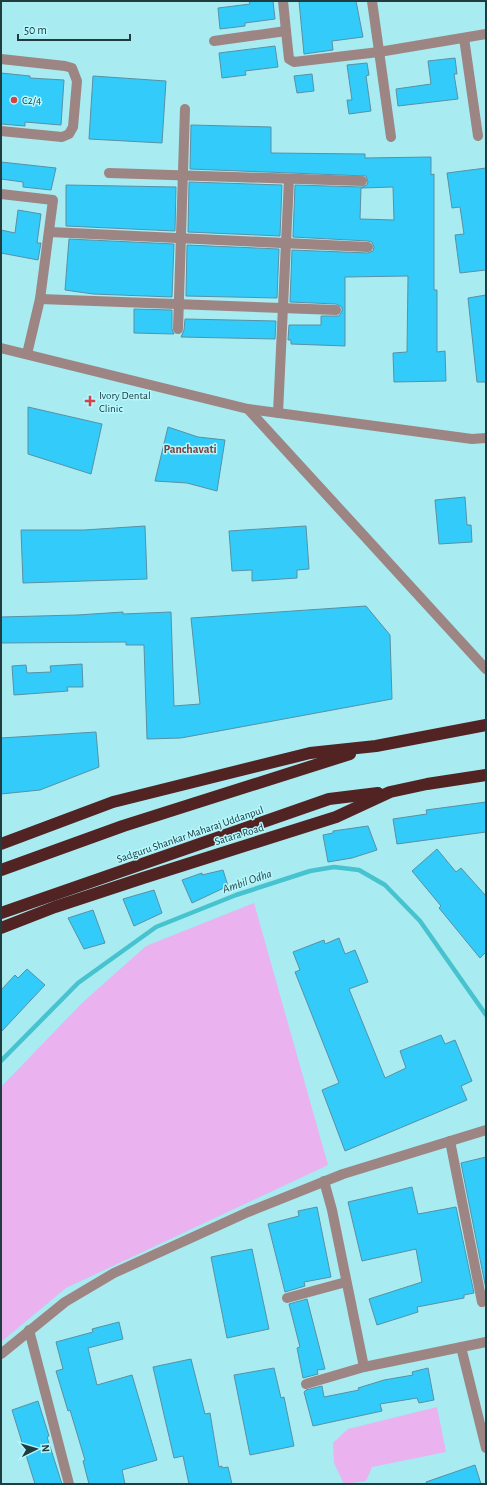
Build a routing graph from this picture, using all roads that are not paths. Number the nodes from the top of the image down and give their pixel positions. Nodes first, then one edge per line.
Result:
1 (283, 1) edge
2 (372, 1) edge
3 (286, 31) junction
4 (486, 34) edge
5 (464, 38) junction
6 (214, 41) dead end
7 (379, 52) junction
8 (1, 59) edge
9 (185, 109) dead end
10 (1, 131) edge
11 (478, 136) dead end
12 (391, 137) dead end
13 (109, 173) dead end
14 (183, 175) junction
15 (289, 179) junction
16 (362, 181) dead end
17 (1, 194) edge
18 (50, 232) junction
19 (181, 238) junction
20 (286, 243) junction
21 (368, 247) dead end
22 (40, 299) junction
23 (179, 304) junction
24 (283, 308) junction
25 (336, 310) dead end
26 (178, 329) dead end
27 (1, 348) edge
28 (27, 354) junction
29 (248, 409) junction
30 (278, 413) junction
31 (486, 438) edge
32 (486, 669) edge
33 (486, 725) edge
34 (376, 746) junction
35 (486, 775) edge
36 (390, 792) junction
37 (1, 844) edge
38 (1, 870) edge
39 (1, 913) edge
40 (1, 928) edge
41 (486, 1130) edge
42 (450, 1141) junction
43 (324, 1181) junction
44 (346, 1282) junction
45 (287, 1298) dead end
46 (482, 1302) dead end
47 (29, 1330) junction
48 (486, 1342) edge
49 (461, 1347) junction
50 (1, 1354) edge
51 (364, 1367) junction
52 (306, 1384) dead end
53 (486, 1448) edge
54 (69, 1484) edge

1 - 3 street
2 - 7 street
3 - 6 street
3 - 7 street
4 - 5 street
5 - 7 street
5 - 11 street
7 - 12 street
8 - 10 street
9 - 14 street
13 - 14 street
14 - 15 street
14 - 19 street
15 - 16 street
15 - 20 street
17 - 18 street
18 - 19 street
18 - 22 street
19 - 20 street
19 - 23 street
20 - 21 street
20 - 24 street
22 - 23 street
22 - 28 street
23 - 24 street
23 - 26 street
24 - 25 street
24 - 30 street
27 - 28 street
28 - 29 street
29 - 30 street
29 - 32 street
30 - 31 street
33 - 34 highway
34 - 37 highway
34 - 38 highway
35 - 36 highway, Satara Road
36 - 39 highway, Sadguru Shankar Maharaj Uddanpul
36 - 40 highway, Satara Road
41 - 42 street
42 - 43 street
42 - 46 street
43 - 44 street
43 - 47 street
44 - 45 street
44 - 51 street
47 - 50 street
47 - 54 street
48 - 49 street
49 - 51 street
49 - 53 street
51 - 52 street

